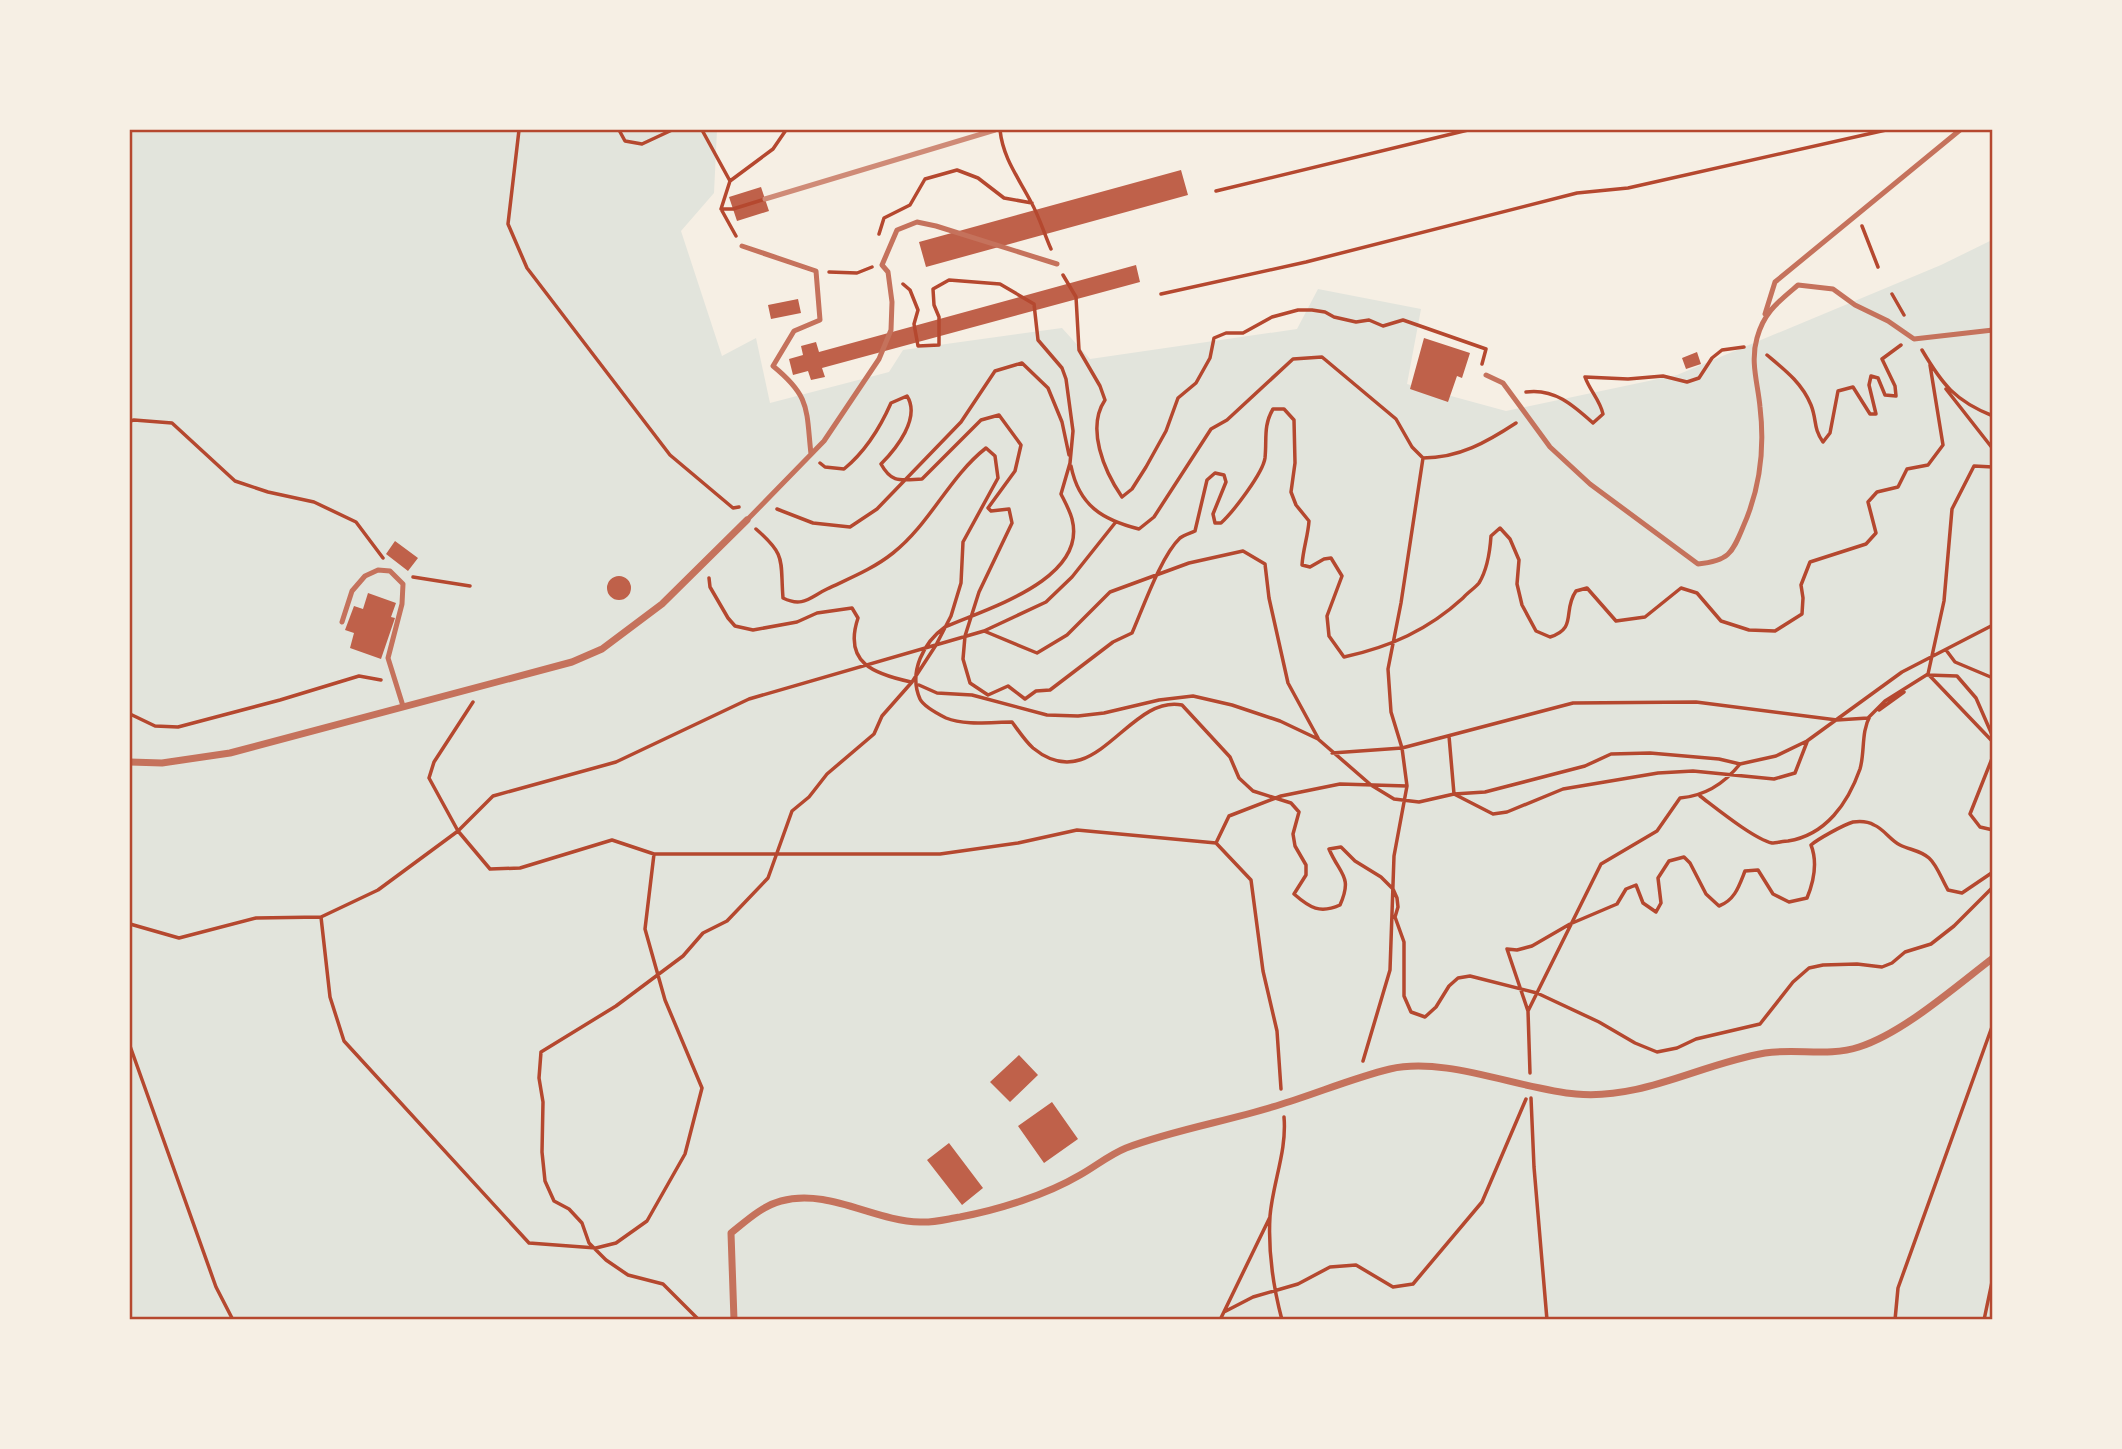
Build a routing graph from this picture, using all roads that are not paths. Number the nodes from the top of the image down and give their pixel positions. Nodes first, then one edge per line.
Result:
1 (1960, 130) edge
2 (742, 246) road end
3 (1057, 264) road end
4 (1764, 317) junction
5 (1993, 330) edge
6 (1486, 375) dead end
7 (811, 454) junction
8 (747, 520) joint
9 (342, 622) dead end
10 (403, 706) junction
11 (130, 762) edge
12 (1993, 958) edge
13 (734, 1320) edge

1 - 4 lane
2 - 7 lane
3 - 7 lane
4 - 5 lane
4 - 6 lane
7 - 8 lane
8 - 10 street
9 - 10 lane
10 - 11 street
12 - 13 street

